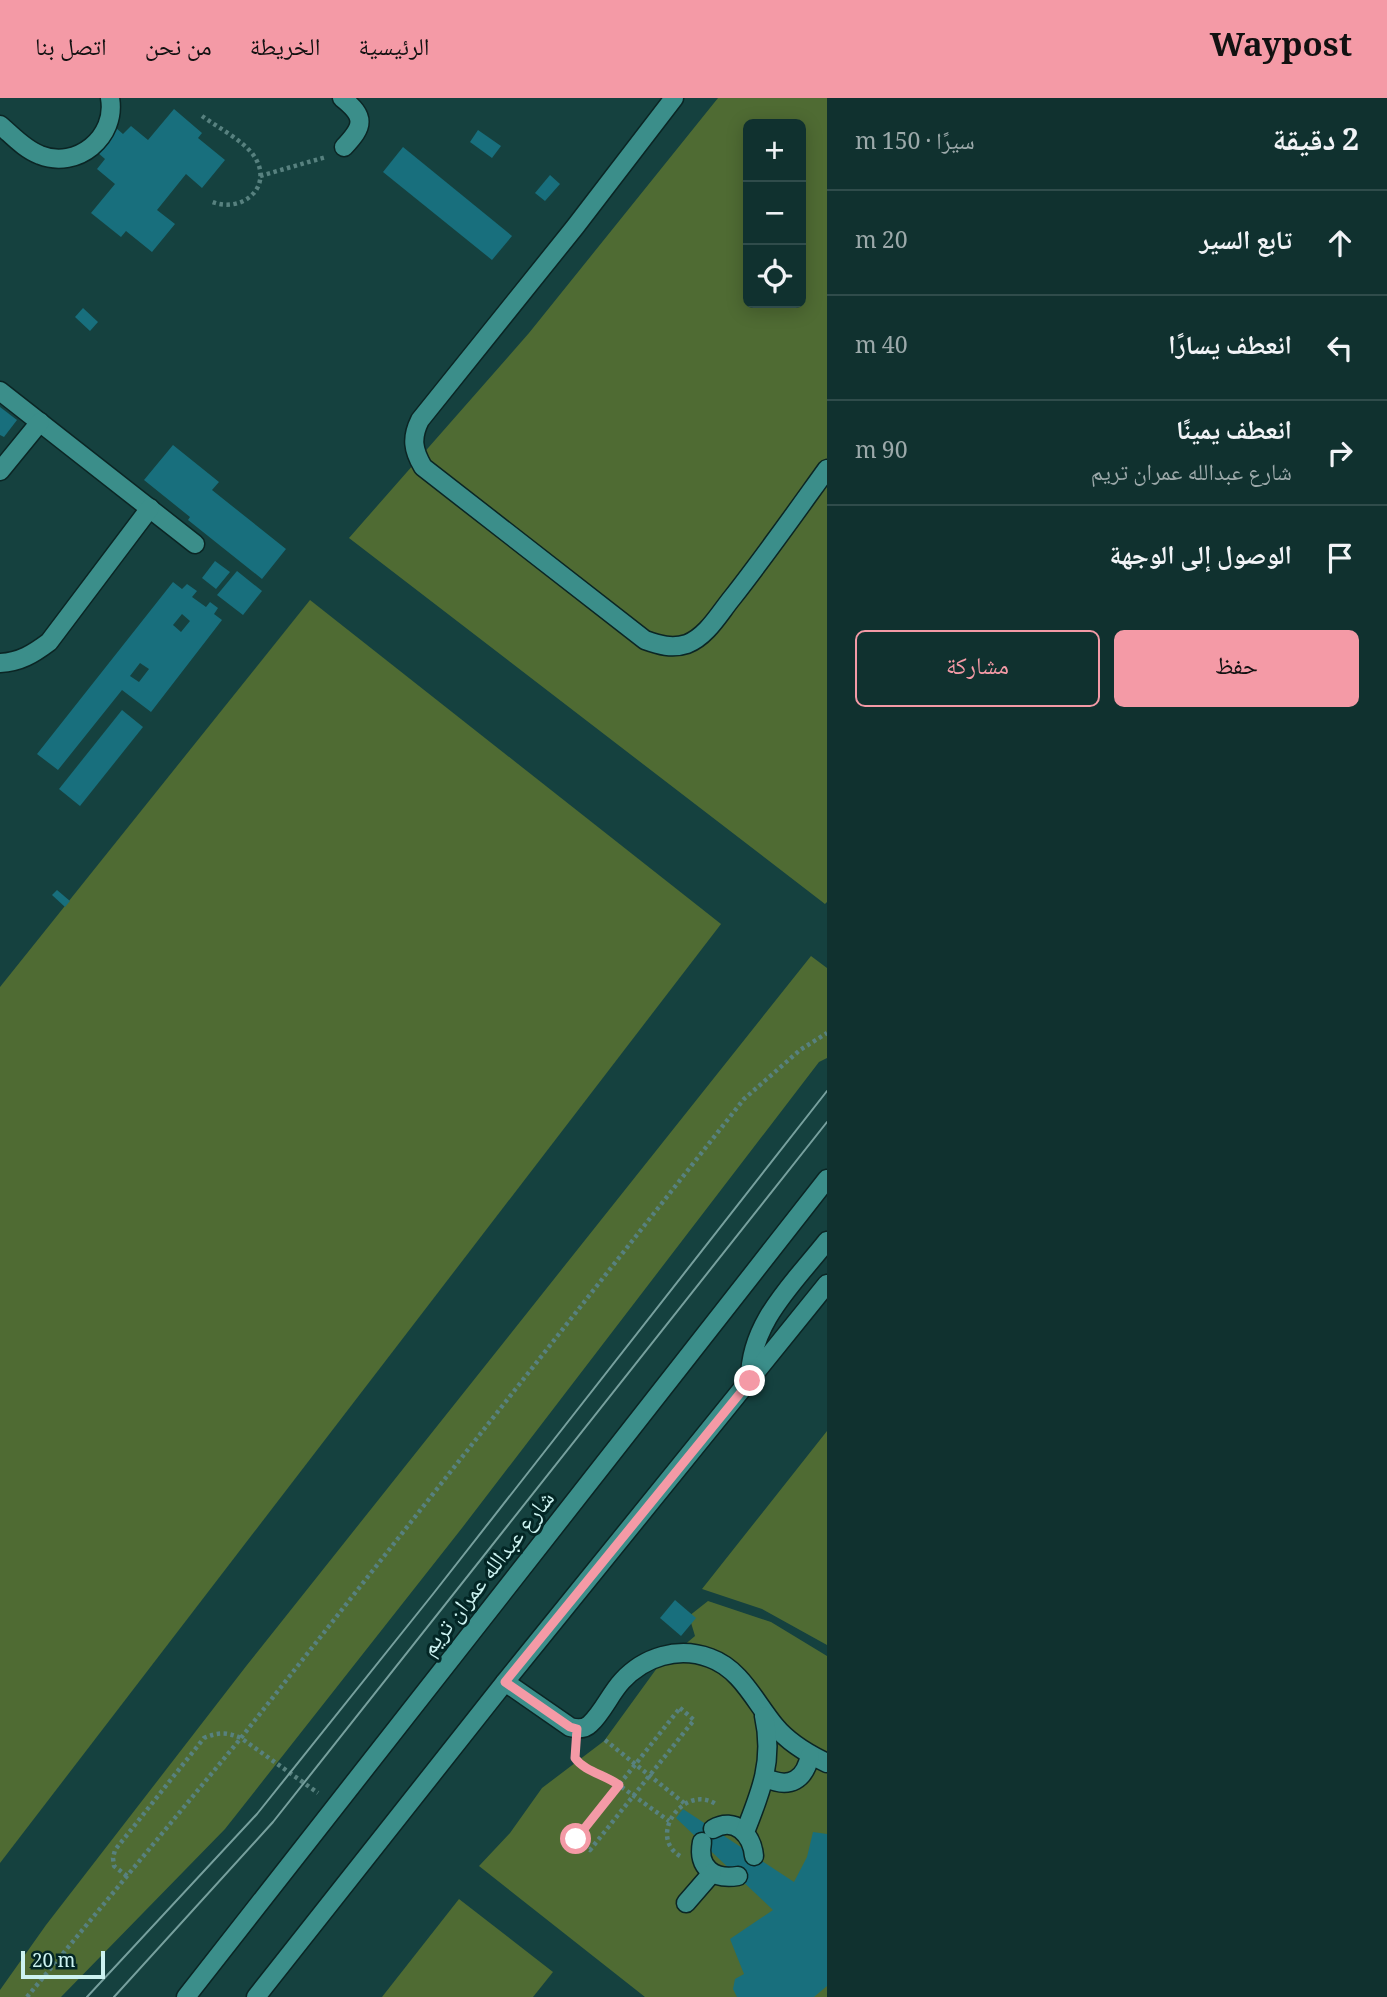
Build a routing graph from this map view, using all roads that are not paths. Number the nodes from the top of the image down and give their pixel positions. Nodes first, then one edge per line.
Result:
1 (110, 98) edge
2 (342, 98) edge
3 (674, 98) edge
4 (0, 125) edge
5 (344, 147) road end
6 (0, 391) edge
7 (40, 422) junction
8 (827, 468) edge
9 (0, 471) edge
10 (150, 508) junction
11 (195, 544) dead end
12 (6, 663) edge
13 (0, 678) edge
14 (827, 1179) edge
15 (827, 1241) edge
16 (827, 1284) edge
17 (827, 1306) edge
18 (795, 1326) junction
19 (750, 1381) junction
20 (505, 1682) junction
21 (763, 1709) junction
22 (810, 1755) junction
23 (827, 1763) edge
24 (766, 1778) junction
25 (745, 1832) junction
26 (754, 1856) dead end
27 (712, 1873) junction
28 (738, 1875) dead end
29 (686, 1903) dead end
30 (186, 1997) edge
31 (256, 1997) edge

1 - 4 street
2 - 5 street
3 - 8 street
6 - 7 street
7 - 9 street
7 - 10 street
10 - 11 street
10 - 12 street
12 - 13 street
14 - 30 street, شارع عبدالله عمران تريم
15 - 19 street
16 - 18 street
17 - 18 street
18 - 19 street
19 - 20 street
20 - 21 street
20 - 31 street
21 - 22 street
21 - 24 street
22 - 23 street
22 - 24 street
24 - 25 street
25 - 26 street
25 - 27 street
27 - 28 street
27 - 29 street

